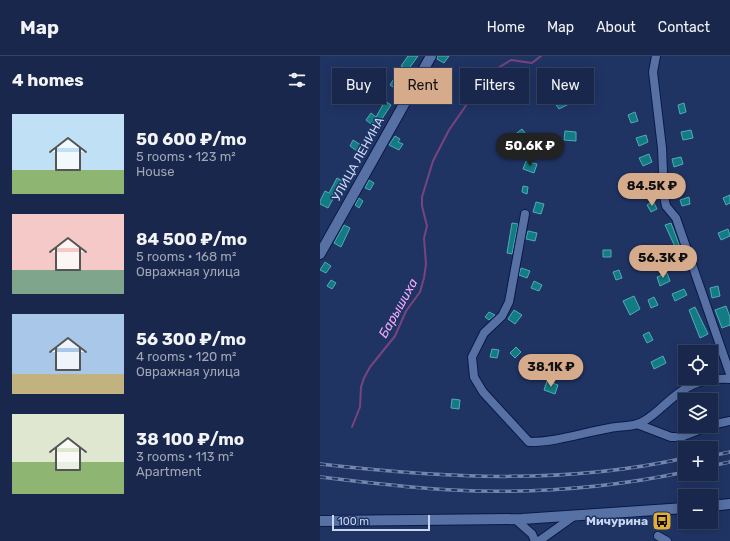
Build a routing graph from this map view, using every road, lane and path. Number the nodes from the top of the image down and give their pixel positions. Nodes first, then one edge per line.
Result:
1 (431, 56) edge
2 (656, 56) edge
3 (525, 214) dead end
4 (320, 254) edge
5 (730, 374) edge
6 (730, 379) edge
7 (730, 421) edge
8 (637, 424) junction
9 (718, 424) edge
10 (692, 433) edge
11 (730, 504) edge
12 (718, 505) edge
13 (678, 509) edge
14 (574, 516) junction
15 (515, 519) junction
16 (320, 521) edge
17 (658, 536) dead end
18 (535, 541) edge
19 (539, 541) edge
20 (667, 541) edge

1 - 4 main road, УЛИЦА ЛЕНИНА
2 - 5 street
3 - 8 street
6 - 8 street
7 - 9 street
8 - 10 street
11 - 12 main road
13 - 14 main road
14 - 15 main road
14 - 19 street
15 - 16 main road
15 - 18 street
17 - 20 street

